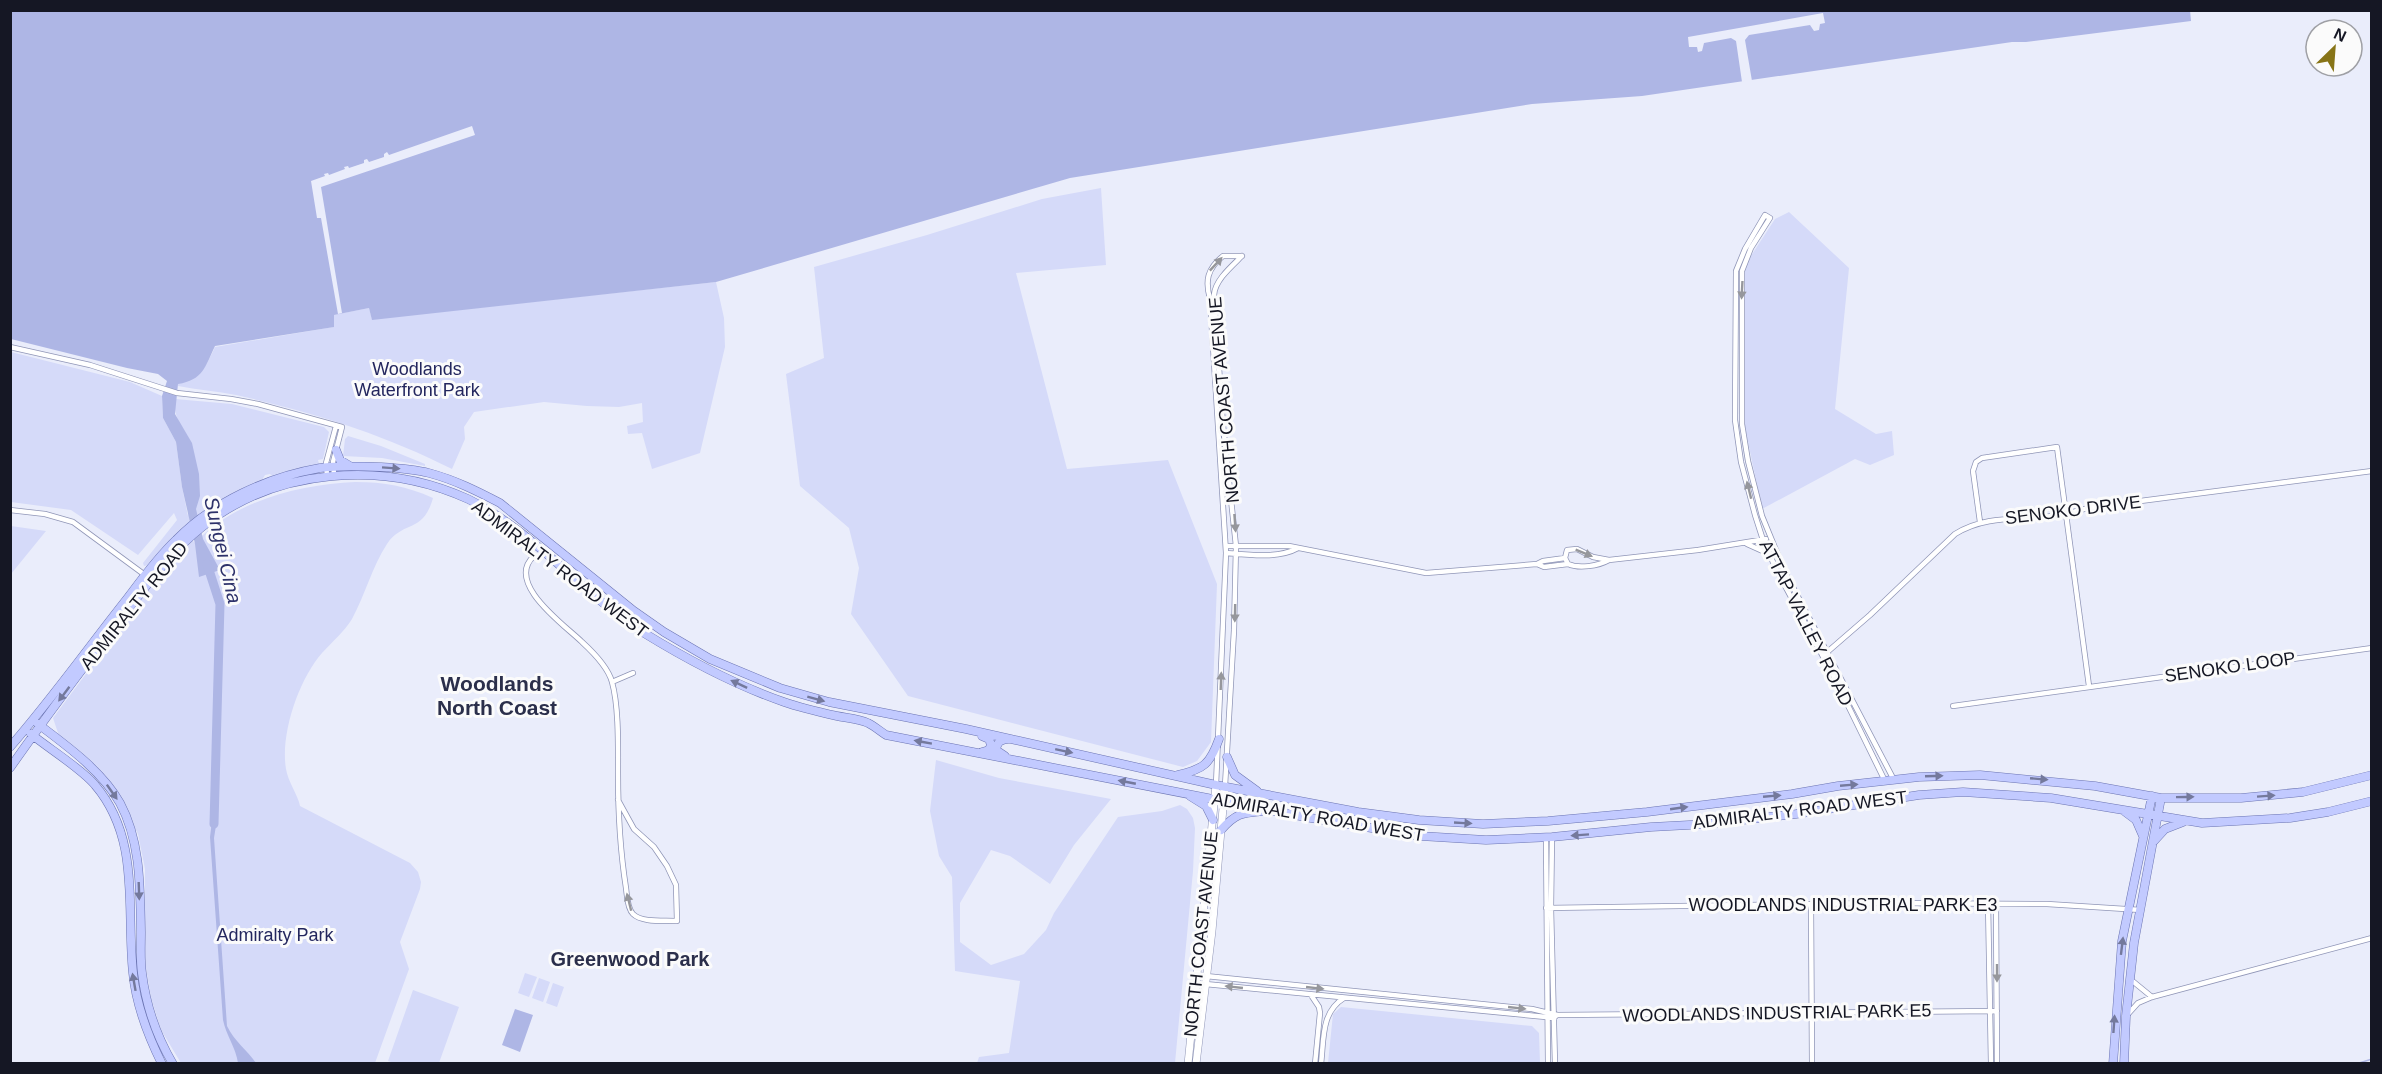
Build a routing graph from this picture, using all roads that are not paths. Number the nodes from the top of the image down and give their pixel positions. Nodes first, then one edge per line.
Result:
1 (10, 347) edge
2 (339, 427) junction
3 (336, 450) junction
4 (1748, 461) junction
5 (1741, 462) junction
6 (350, 466) junction
7 (330, 471) junction
8 (2372, 471) edge
9 (10, 510) edge
10 (2066, 512) junction
11 (1980, 522) junction
12 (201, 523) junction
13 (538, 535) junction
14 (1770, 538) junction
15 (1763, 540) junction
16 (530, 541) junction
17 (1745, 543) junction
18 (552, 546) junction
19 (1226, 546) junction
20 (1236, 546) junction
21 (1270, 546) junction
22 (1298, 548) junction
23 (540, 549) junction
24 (1226, 553) junction
25 (1236, 554) junction
26 (1270, 555) junction
27 (1769, 555) junction
28 (534, 556) junction
29 (1609, 560) junction
30 (1566, 561) junction
31 (146, 575) junction
32 (2372, 648) edge
33 (1825, 654) junction
34 (633, 673) dead end
35 (612, 682) junction
36 (2089, 686) junction
37 (1953, 706) dead end
38 (32, 719) junction
39 (41, 725) junction
40 (966, 729) junction
41 (25, 730) junction
42 (33, 736) junction
43 (1009, 738) junction
44 (1220, 739) junction
45 (10, 747) edge
46 (981, 752) junction
47 (1227, 757) junction
48 (1009, 758) junction
49 (10, 768) edge
50 (2372, 775) edge
51 (1177, 776) junction
52 (1890, 781) junction
53 (1221, 785) junction
54 (1184, 793) junction
55 (1260, 793) junction
56 (2152, 796) junction
57 (2161, 798) junction
58 (1215, 799) junction
59 (618, 800) junction
60 (1225, 801) junction
61 (2372, 801) edge
62 (2118, 808) junction
63 (1275, 810) junction
64 (1647, 812) junction
65 (2149, 813) junction
66 (2158, 815) junction
67 (1611, 816) junction
68 (1213, 820) junction
69 (2187, 821) junction
70 (1651, 826) junction
71 (1221, 830) junction
72 (1616, 832) junction
73 (1549, 837) junction
74 (2144, 838) junction
75 (2153, 842) junction
76 (1988, 903) junction
77 (1811, 904) junction
78 (1996, 904) junction
79 (1548, 908) junction
80 (2128, 908) junction
81 (2141, 910) junction
82 (1549, 936) junction
83 (2372, 938) edge
84 (1546, 960) junction
85 (1553, 960) junction
86 (1206, 976) junction
87 (1196, 979) junction
88 (2130, 979) junction
89 (1206, 984) junction
90 (1311, 995) junction
91 (1546, 996) junction
92 (1554, 996) junction
93 (2152, 997) junction
94 (1344, 998) junction
95 (1990, 1011) junction
96 (1997, 1011) junction
97 (1546, 1014) junction
98 (1811, 1014) junction
99 (1555, 1015) junction
100 (2126, 1017) junction
101 (1547, 1036) junction
102 (1554, 1037) junction
103 (162, 1064) edge
104 (173, 1064) edge
105 (1188, 1064) edge
106 (1196, 1064) edge
107 (1315, 1064) edge
108 (1321, 1064) edge
109 (1548, 1064) edge
110 (1555, 1064) edge
111 (1812, 1064) edge
112 (1991, 1064) edge
113 (1997, 1064) edge
114 (2113, 1064) edge
115 (2124, 1064) edge

1 - 2 street
2 - 3 street
2 - 7 street
3 - 6 main road
3 - 7 street
4 - 5 street
5 -> 4 street, ATTAP VALLEY ROAD
4 - 14 street, ATTAP VALLEY ROAD
15 -> 5 street, ATTAP VALLEY ROAD
6 - 7 main road, ADMIRALTY ROAD WEST
6 -> 13 main road, ADMIRALTY ROAD WEST
7 - 12 main road, ADMIRALTY ROAD
7 - 16 main road, ADMIRALTY ROAD WEST
8 - 10 street, SENOKO DRIVE
9 - 31 street
10 - 11 street, SENOKO DRIVE
10 - 11 street
10 - 36 street
11 - 33 street, SENOKO DRIVE
12 - 31 main road, ADMIRALTY ROAD
12 -> 39 main road, ADMIRALTY ROAD
13 - 18 main road, ADMIRALTY ROAD WEST
13 - 23 main road
14 - 15 street
14 - 33 street, ATTAP VALLEY ROAD
15 - 17 street
15 - 27 street, ATTAP VALLEY ROAD
16 - 23 main road, ADMIRALTY ROAD WEST
16 - 28 main road
17 - 27 street
17 - 29 street
18 - 23 main road
18 -> 40 main road, ADMIRALTY ROAD WEST
19 - 20 street
19 -> 20 street, NORTH COAST AVENUE
19 - 24 street, NORTH COAST AVENUE
20 - 21 street
20 - 25 street, NORTH COAST AVENUE
21 - 22 street
21 - 26 street
22 - 26 street
22 - 30 street
23 - 28 main road
46 -> 23 main road, ADMIRALTY ROAD WEST
24 - 25 street
44 -> 24 street, NORTH COAST AVENUE
25 - 26 street
25 -> 47 street, NORTH COAST AVENUE
27 - 33 street, ATTAP VALLEY ROAD
28 - 35 street
29 - 30 street
30 -> 29 street
31 - 38 main road, ADMIRALTY ROAD
32 - 36 street, SENOKO LOOP
33 - 52 street, ATTAP VALLEY ROAD
33 - 52 street, ATTAP VALLEY ROAD
34 - 35 street
35 - 59 street
36 - 37 street, SENOKO LOOP
38 - 39 main road
38 - 41 main road, ADMIRALTY ROAD
39 - 42 main road, ADMIRALTY ROAD
39 -> 104 main road
40 - 43 main road, ADMIRALTY ROAD WEST
40 - 46 main road
41 - 42 main road
41 - 45 main road, ADMIRALTY ROAD
42 - 49 main road, ADMIRALTY ROAD
103 -> 42 main road
43 - 48 main road
43 -> 51 main road, ADMIRALTY ROAD WEST
44 - 51 main road
44 - 53 street, NORTH COAST AVENUE
46 - 48 main road, ADMIRALTY ROAD WEST
47 - 53 street, NORTH COAST AVENUE
47 - 55 main road
54 -> 48 main road, ADMIRALTY ROAD WEST
57 -> 50 main road, ADMIRALTY ROAD WEST
51 - 53 main road, ADMIRALTY ROAD WEST
52 -> 56 main road, ADMIRALTY ROAD WEST
64 -> 52 main road, ADMIRALTY ROAD WEST
53 - 55 main road, ADMIRALTY ROAD WEST
53 - 58 main road, NORTH COAST AVENUE
53 - 60 main road, NORTH COAST AVENUE
54 - 58 main road, ADMIRALTY ROAD WEST
54 - 68 main road
55 -> 67 main road, ADMIRALTY ROAD WEST
56 - 57 main road, ADMIRALTY ROAD WEST
56 - 65 main road
57 - 66 main road
58 - 60 main road, ADMIRALTY ROAD WEST
58 - 68 main road, NORTH COAST AVENUE
59 -> 59 street
60 - 63 main road, ADMIRALTY ROAD WEST
60 - 71 main road, NORTH COAST AVENUE
61 - 69 main road, ADMIRALTY ROAD WEST
62 - 65 main road, ADMIRALTY ROAD WEST
62 - 70 main road, ADMIRALTY ROAD WEST
62 - 74 main road
63 - 71 main road
63 - 73 main road, ADMIRALTY ROAD WEST
64 - 67 main road, ADMIRALTY ROAD WEST
64 - 70 main road
65 - 66 main road, ADMIRALTY ROAD WEST
65 - 74 main road
66 - 69 main road, ADMIRALTY ROAD WEST
66 - 75 main road
67 - 72 main road
68 - 87 main road, NORTH COAST AVENUE
69 - 75 main road
70 - 72 main road, ADMIRALTY ROAD WEST
71 - 86 main road, NORTH COAST AVENUE
72 -> 73 main road, ADMIRALTY ROAD WEST
73 - 79 street
74 - 80 main road
75 - 81 main road
76 - 77 street, WOODLANDS INDUSTRIAL PARK E3
76 - 78 street, WOODLANDS INDUSTRIAL PARK E3
76 - 95 street
77 - 79 street, WOODLANDS INDUSTRIAL PARK E3
77 - 98 street
78 - 80 street, WOODLANDS INDUSTRIAL PARK E3
78 -> 96 street
79 - 82 street
80 - 81 street, WOODLANDS INDUSTRIAL PARK E3
114 -> 80 main road
81 - 88 main road
82 - 84 street
82 - 85 street
83 - 93 street
84 - 85 street
84 - 91 street
85 - 92 street
86 - 87 street, WOODLANDS INDUSTRIAL PARK E5
86 - 89 main road, NORTH COAST AVENUE
86 -> 97 street, WOODLANDS INDUSTRIAL PARK E5
87 - 89 street, WOODLANDS INDUSTRIAL PARK E5
87 - 105 main road, NORTH COAST AVENUE
88 - 93 street
88 - 100 main road
90 -> 89 street, WOODLANDS INDUSTRIAL PARK E5
89 - 106 main road, NORTH COAST AVENUE
90 - 94 street, WOODLANDS INDUSTRIAL PARK E5
90 - 107 street
91 - 92 street
91 - 97 street
92 - 99 street
93 - 100 street
94 - 97 street, WOODLANDS INDUSTRIAL PARK E5
94 - 108 street
95 - 96 street, WOODLANDS INDUSTRIAL PARK E5
95 - 98 street, WOODLANDS INDUSTRIAL PARK E5
95 - 112 street
96 - 113 street
97 - 99 street, WOODLANDS INDUSTRIAL PARK E5
97 - 101 street
98 - 99 street, WOODLANDS INDUSTRIAL PARK E5
98 - 111 street
99 - 102 street
100 - 115 main road
101 - 102 street
101 - 109 street
102 - 110 street

